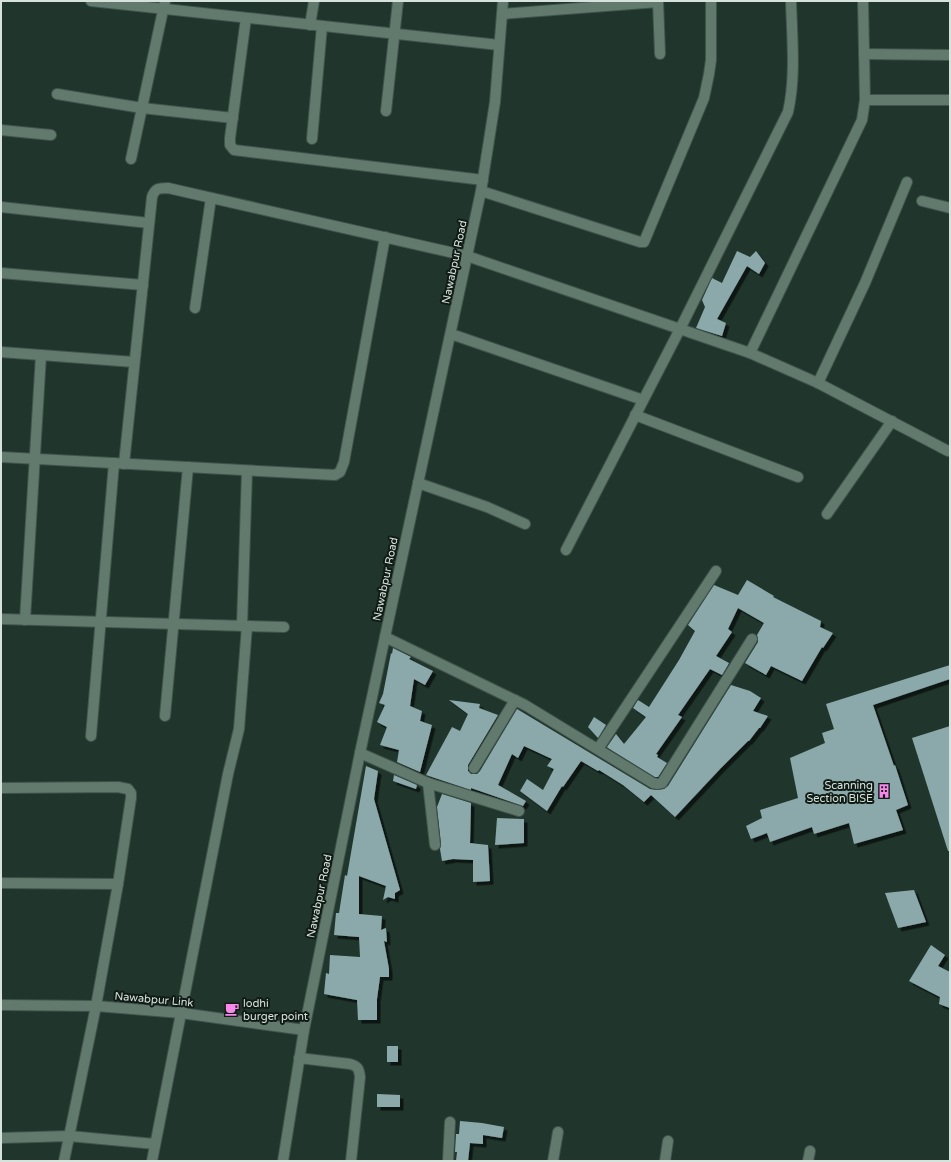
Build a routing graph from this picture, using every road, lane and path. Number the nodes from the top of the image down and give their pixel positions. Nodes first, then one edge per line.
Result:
1 (91, 1) edge
2 (314, 1) edge
3 (398, 1) edge
4 (503, 1) edge
5 (658, 1) edge
6 (711, 1) edge
7 (791, 1) edge
8 (863, 1) edge
9 (164, 5) edge
10 (502, 14) junction
11 (246, 18) junction
12 (310, 25) junction
13 (322, 26) junction
14 (394, 34) junction
15 (499, 45) junction
16 (660, 54) dead end
17 (864, 54) junction
18 (950, 55) edge
19 (57, 94) dead end
20 (864, 100) junction
21 (950, 100) edge
22 (142, 108) junction
23 (386, 111) dead end
24 (232, 118) junction
25 (1, 130) edge
26 (51, 135) dead end
27 (312, 139) dead end
28 (131, 159) dead end
29 (483, 180) junction
30 (907, 182) dead end
31 (481, 191) junction
32 (211, 198) junction
33 (922, 201) dead end
34 (1, 207) edge
35 (950, 208) edge
36 (149, 223) junction
37 (385, 237) junction
38 (467, 256) junction
39 (1, 273) edge
40 (143, 285) junction
41 (195, 308) dead end
42 (680, 329) junction
43 (451, 334) junction
44 (1, 352) edge
45 (750, 353) junction
46 (41, 355) junction
47 (134, 362) junction
48 (818, 383) junction
49 (644, 400) junction
50 (635, 415) junction
51 (892, 421) junction
52 (948, 451) dead end
53 (1, 457) edge
54 (35, 459) junction
55 (119, 463) junction
56 (188, 467) junction
57 (247, 471) junction
58 (798, 477) dead end
59 (418, 483) junction
60 (827, 514) dead end
61 (525, 524) dead end
62 (566, 550) dead end
63 (716, 571) dead end
64 (1, 619) edge
65 (25, 620) junction
66 (101, 622) junction
67 (173, 624) junction
68 (245, 626) junction
69 (284, 627) dead end
70 (385, 637) junction
71 (752, 639) dead end
72 (515, 700) junction
73 (165, 716) dead end
74 (92, 736) dead end
75 (598, 749) junction
76 (360, 753) junction
77 (474, 768) dead end
78 (428, 783) junction
79 (1, 788) edge
80 (519, 811) dead end
81 (435, 845) dead end
82 (1, 883) edge
83 (118, 884) junction
84 (1, 1005) edge
85 (96, 1006) junction
86 (181, 1013) junction
87 (304, 1030) junction
88 (299, 1058) junction
89 (450, 1122) dead end
90 (558, 1132) dead end
91 (69, 1136) junction
92 (1, 1138) edge
93 (668, 1142) dead end
94 (155, 1144) junction
95 (64, 1161) edge
96 (152, 1161) edge
97 (283, 1161) edge
98 (351, 1161) edge
99 (448, 1161) edge
100 (553, 1161) edge
101 (665, 1161) edge

1 - 9 street
2 - 12 street
3 - 14 street
4 - 10 street, Nawabpur Road
5 - 10 street
5 - 16 street
6 - 31 street
7 - 42 street
8 - 17 street
9 - 11 street
9 - 22 street
10 - 15 street, Nawabpur Road
11 - 12 street
11 - 24 street
12 - 13 street
13 - 14 street
13 - 27 street
14 - 15 street
14 - 23 street
15 - 29 street, Nawabpur Road
17 - 18 street
17 - 20 street
19 - 22 street
20 - 21 street
20 - 45 street
22 - 24 street
22 - 28 street
24 - 29 street
25 - 26 street
29 - 31 street, Nawabpur Road
30 - 48 street
31 - 38 street, Nawabpur Road
32 - 36 street
32 - 37 street
32 - 41 street
33 - 35 street
34 - 36 street
36 - 40 street
37 - 38 street
37 - 57 street
38 - 42 street
38 - 43 street, Nawabpur Road
39 - 40 street
40 - 47 street
42 - 45 street
42 - 49 street
43 - 49 street
43 - 59 street, Nawabpur Road
44 - 46 street
45 - 48 street
46 - 47 street
46 - 54 street
47 - 55 street
48 - 51 street
49 - 50 street
50 - 58 street
50 - 62 street
51 - 52 street
51 - 60 street
53 - 54 street
54 - 55 street
54 - 65 street
55 - 56 street
55 - 66 street
56 - 57 street
56 - 67 street
57 - 68 street
59 - 61 street
59 - 70 street, Nawabpur Road
63 - 75 street
64 - 65 street
65 - 66 street
66 - 67 street
66 - 74 street
67 - 68 street
67 - 73 street
68 - 69 street
68 - 86 street
70 - 72 street
70 - 76 street, Nawabpur Road
71 - 75 street
72 - 75 street
72 - 77 street
76 - 78 street
76 - 87 street, Nawabpur Road
78 - 80 street
78 - 81 street
79 - 83 street
82 - 83 street
83 - 85 street
84 - 85 street, Nawabpur Link
85 - 86 street, Nawabpur Link
85 - 91 street
86 - 87 street, Nawabpur Link
86 - 94 street
87 - 88 street, Nawabpur Road
88 - 97 street, Nawabpur Road
88 - 98 street
89 - 99 street
90 - 100 street
91 - 92 street
91 - 94 street
91 - 95 street
93 - 101 street
94 - 96 street

